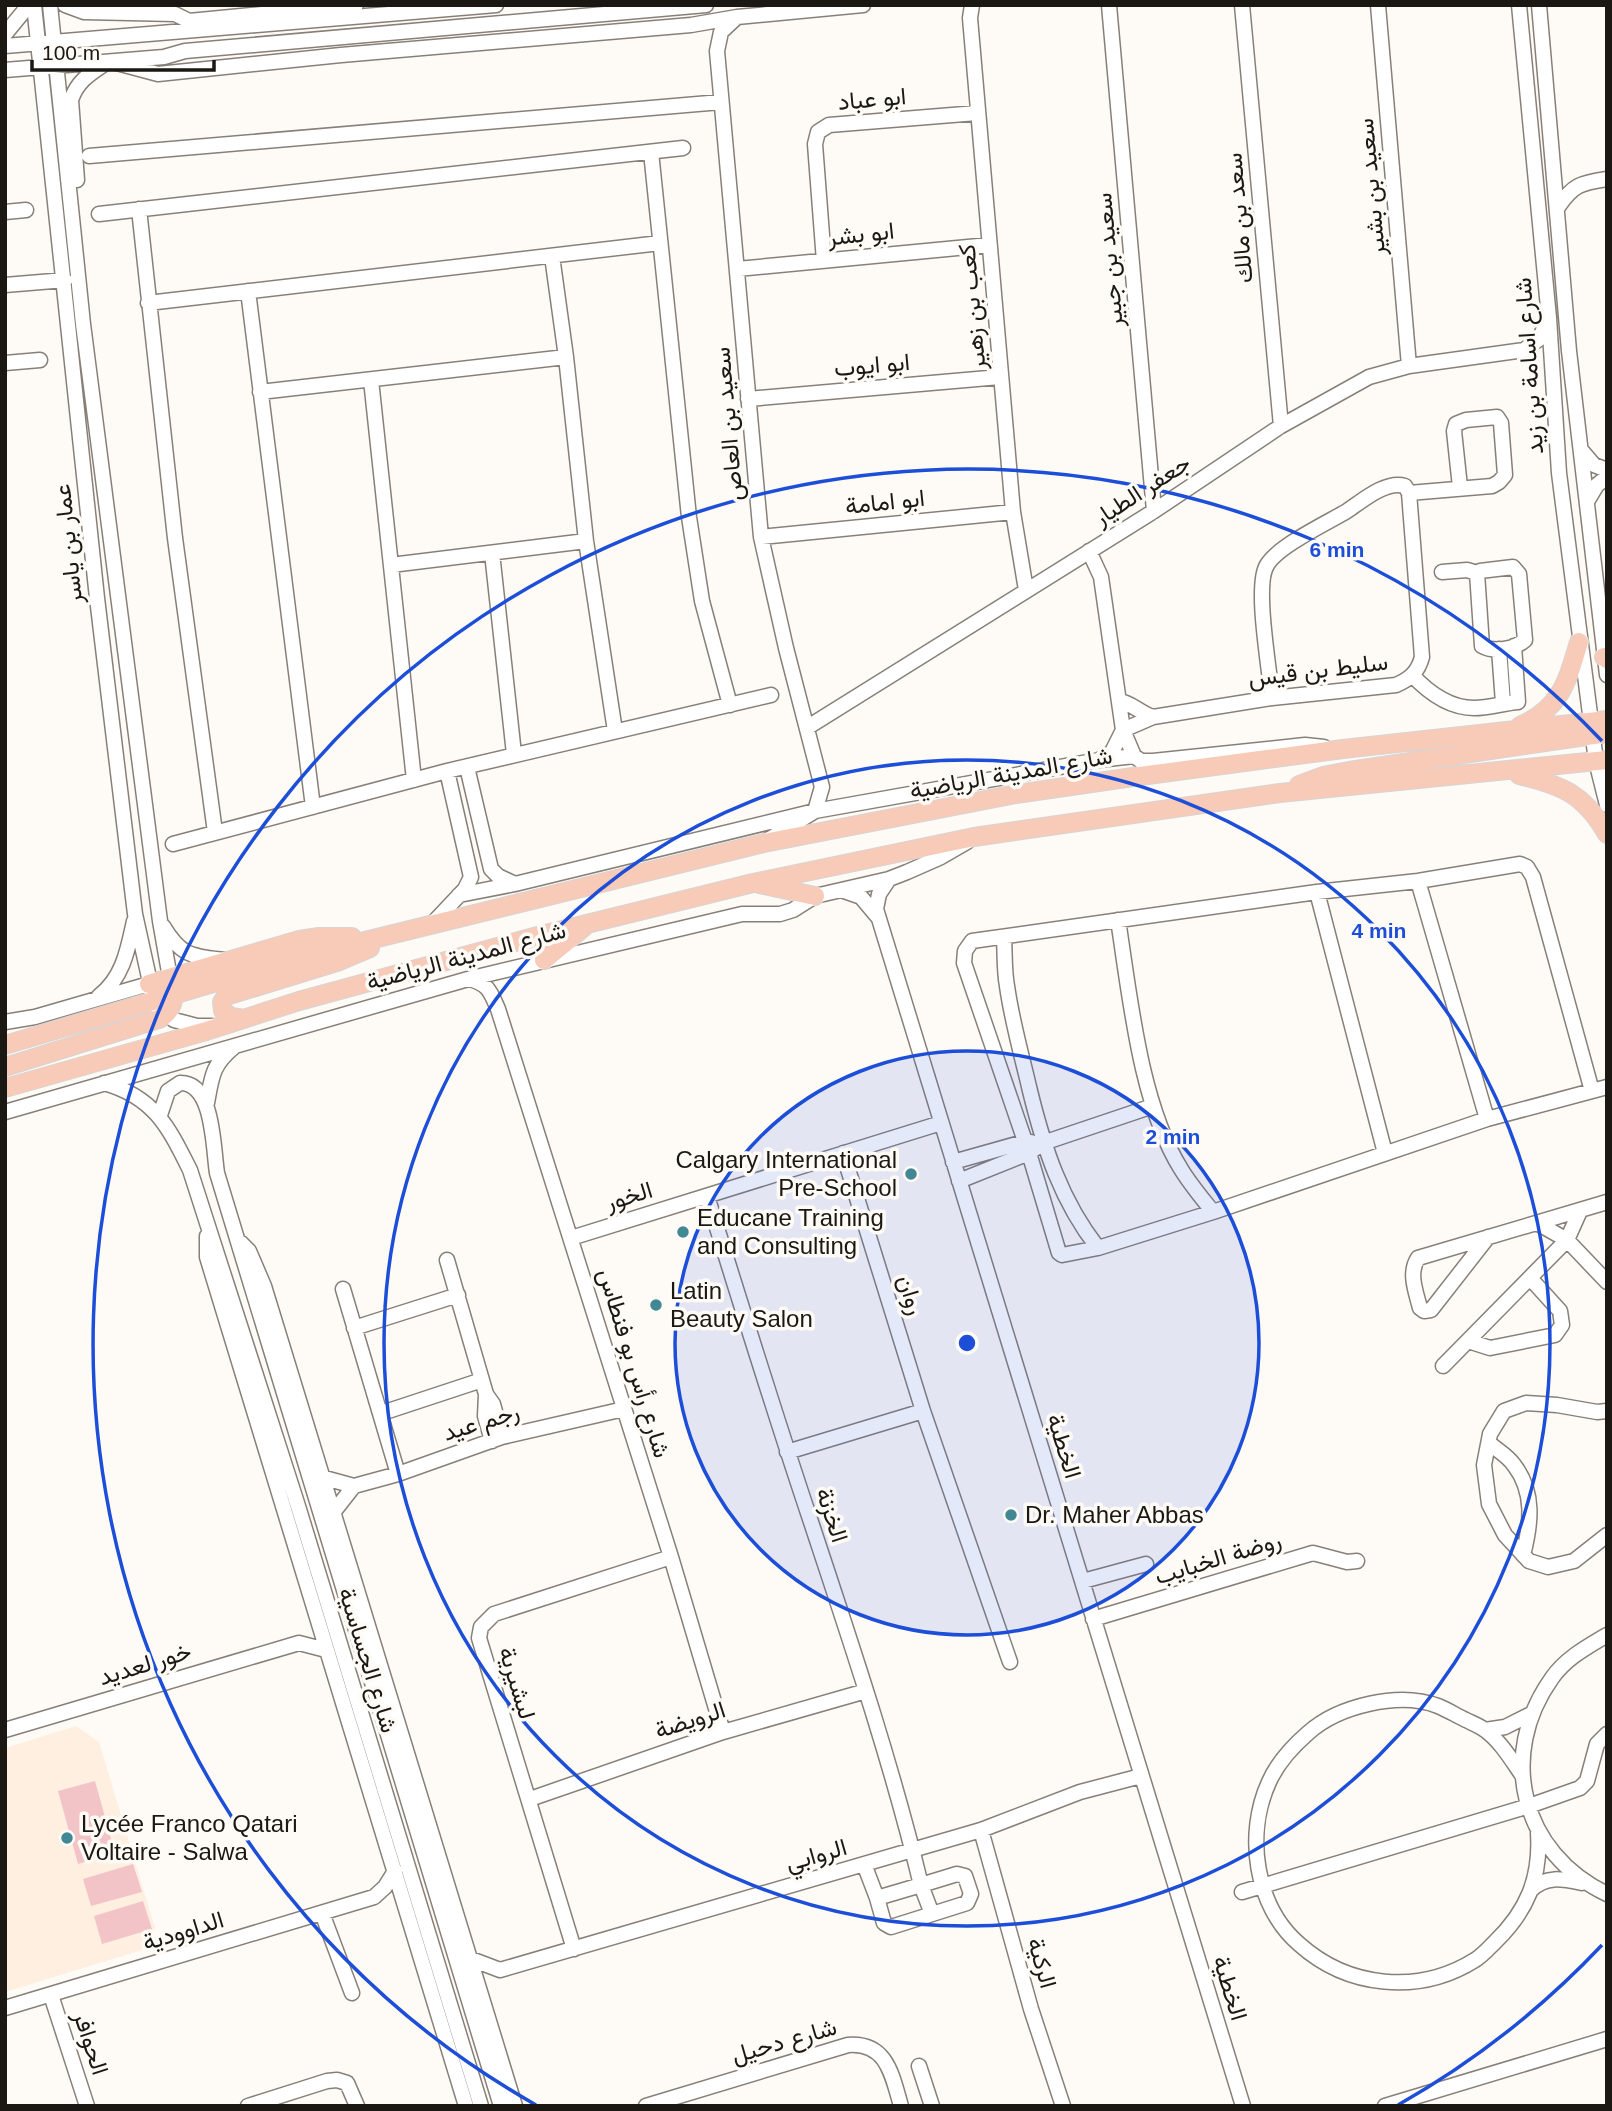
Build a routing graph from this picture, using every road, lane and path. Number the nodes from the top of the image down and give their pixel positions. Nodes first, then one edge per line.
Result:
1 (25, 5) edge
2 (34, 5) edge
3 (50, 5) edge
4 (65, 5) edge
5 (356, 5) edge
6 (496, 5) edge
7 (706, 5) edge
8 (863, 5) edge
9 (962, 5) edge
10 (1109, 5) edge
11 (1242, 5) edge
12 (1378, 5) edge
13 (1519, 5) edge
14 (1539, 5) edge
15 (450, 7) edge
16 (302, 8) edge
17 (401, 9) edge
18 (174, 10) edge
19 (638, 11) junction
20 (971, 12) edge
21 (737, 17) junction
22 (201, 20) junction
23 (691, 25) junction
24 (215, 29) junction
25 (5, 34) edge
26 (148, 36) junction
27 (46, 43) junction
28 (5, 46) edge
29 (717, 51) junction
30 (110, 63) junction
31 (57, 67) junction
32 (41, 68) junction
33 (5, 70) edge
34 (722, 102) junction
35 (977, 113) junction
36 (683, 148) dead end
37 (651, 152) junction
38 (89, 156) dead end
39 (1555, 169) junction
40 (1607, 179) edge
41 (1581, 183) junction
42 (1558, 207) junction
43 (139, 209) junction
44 (26, 210) dead end
45 (5, 212) edge
46 (99, 214) dead end
47 (660, 243) junction
48 (989, 244) junction
49 (552, 256) junction
50 (824, 261) junction
51 (737, 269) junction
52 (65, 280) junction
53 (5, 285) edge
54 (248, 291) junction
55 (148, 303) junction
56 (1549, 318) junction
57 (83, 324) junction
58 (1524, 350) junction
59 (566, 357) junction
60 (40, 360) dead end
61 (5, 363) edge
62 (1409, 366) junction
63 (1552, 367) junction
64 (1000, 377) junction
65 (371, 380) junction
66 (260, 392) junction
67 (748, 399) junction
68 (1281, 426) junction
69 (1582, 451) junction
70 (1607, 470) edge
71 (1607, 477) edge
72 (1460, 487) junction
73 (1409, 493) junction
74 (1588, 500) junction
75 (1154, 511) junction
76 (1013, 512) junction
77 (761, 537) junction
78 (586, 541) junction
79 (1089, 551) junction
80 (492, 553) junction
81 (391, 565) junction
82 (1442, 572) dead end
83 (1477, 573) junction
84 (1026, 590) junction
85 (1580, 642) junction
86 (1514, 646) junction
87 (1499, 649) junction
88 (1605, 658) edge
89 (1412, 675) junction
90 (1607, 675) edge
91 (771, 695) dead end
92 (1272, 698) junction
93 (1119, 701) junction
94 (1503, 703) junction
95 (730, 705) junction
96 (1153, 717) junction
97 (808, 727) junction
98 (1123, 730) junction
99 (1601, 730) edge
100 (615, 731) junction
101 (1506, 732) junction
102 (1343, 749) junction
103 (514, 754) junction
104 (1133, 756) junction
105 (1098, 760) junction
106 (1601, 761) edge
107 (467, 767) junction
108 (447, 771) junction
109 (1505, 772) junction
110 (414, 780) junction
111 (822, 787) junction
112 (1280, 793) junction
113 (857, 804) junction
114 (1607, 805) edge
115 (313, 807) junction
116 (815, 811) junction
117 (215, 832) junction
118 (1607, 834) edge
119 (974, 837) junction
120 (764, 843) junction
121 (173, 844) dead end
122 (889, 879) junction
123 (1418, 881) junction
124 (753, 883) junction
125 (515, 884) junction
126 (840, 890) junction
127 (1317, 891) junction
128 (459, 895) junction
129 (815, 896) junction
130 (135, 914) junction
131 (880, 920) junction
132 (1118, 920) junction
133 (160, 921) junction
134 (589, 923) junction
135 (432, 924) junction
136 (405, 931) junction
137 (377, 938) junction
138 (1004, 938) junction
139 (544, 960) junction
140 (232, 961) junction
141 (511, 968) junction
142 (468, 979) junction
143 (171, 987) junction
144 (92, 1000) junction
145 (156, 1000) junction
146 (498, 1009) junction
147 (244, 1018) junction
148 (5, 1022) edge
149 (220, 1026) junction
150 (47, 1032) junction
151 (5, 1037) edge
152 (1016, 1037) junction
153 (989, 1040) junction
154 (241, 1042) junction
155 (5, 1045) edge
156 (5, 1067) edge
157 (104, 1083) junction
158 (1607, 1087) edge
159 (5, 1088) edge
160 (1592, 1091) junction
161 (207, 1103) junction
162 (1153, 1106) junction
163 (5, 1112) edge
164 (160, 1115) junction
165 (1487, 1119) junction
166 (941, 1123) junction
167 (1043, 1143) junction
168 (1027, 1148) junction
169 (843, 1153) junction
170 (1385, 1153) junction
171 (953, 1162) junction
172 (959, 1181) junction
173 (707, 1196) junction
174 (1607, 1202) edge
175 (1580, 1210) junction
176 (1213, 1212) junction
177 (1536, 1223) junction
178 (209, 1228) junction
179 (1488, 1237) junction
180 (571, 1238) junction
181 (237, 1240) junction
182 (1567, 1240) junction
183 (1098, 1248) junction
184 (447, 1260) dead end
185 (1603, 1274) edge
186 (1530, 1278) junction
187 (343, 1289) dead end
188 (458, 1295) junction
189 (354, 1328) junction
190 (1468, 1341) junction
191 (1443, 1366) dead end
192 (482, 1380) junction
193 (624, 1409) junction
194 (923, 1411) junction
195 (382, 1413) junction
196 (1603, 1414) edge
197 (497, 1439) junction
198 (1489, 1443) junction
199 (787, 1452) junction
200 (398, 1474) junction
201 (321, 1477) junction
202 (354, 1486) junction
203 (332, 1514) junction
204 (339, 1535) junction
205 (1607, 1535) edge
206 (1523, 1555) junction
207 (671, 1556) junction
208 (335, 1561) junction
209 (1357, 1561) dead end
210 (1146, 1564) dead end
211 (317, 1572) junction
212 (1083, 1581) junction
213 (309, 1590) junction
214 (317, 1619) junction
215 (1093, 1619) junction
216 (1607, 1635) edge
217 (299, 1643) junction
218 (326, 1650) junction
219 (1010, 1662) dead end
220 (338, 1687) junction
221 (866, 1691) junction
222 (355, 1697) junction
223 (1531, 1714) junction
224 (5, 1730) edge
225 (1485, 1730) junction
226 (723, 1732) junction
227 (1607, 1734) edge
228 (1522, 1775) junction
229 (1141, 1776) junction
230 (530, 1799) junction
231 (1529, 1806) junction
232 (981, 1830) junction
233 (1538, 1833) junction
234 (913, 1849) junction
235 (864, 1864) junction
236 (395, 1871) junction
237 (1587, 1884) junction
238 (921, 1885) junction
239 (1264, 1885) junction
240 (1531, 1890) junction
241 (1242, 1892) dead end
242 (1607, 1894) edge
243 (374, 1897) junction
244 (877, 1898) junction
245 (404, 1904) junction
246 (322, 1913) junction
247 (932, 1914) junction
248 (446, 1926) junction
249 (415, 1936) junction
250 (465, 1938) junction
251 (430, 1943) junction
252 (574, 1949) junction
253 (471, 1959) junction
254 (500, 1970) junction
255 (352, 1993) dead end
256 (51, 1995) junction
257 (483, 1999) junction
258 (5, 2008) edge
259 (488, 2015) junction
260 (1607, 2039) edge
261 (481, 2040) junction
262 (919, 2066) dead end
263 (1405, 2103) edge
264 (88, 2106) edge
265 (248, 2106) edge
266 (357, 2106) edge
267 (466, 2106) edge
268 (481, 2106) edge
269 (501, 2106) edge
270 (515, 2106) edge
271 (646, 2106) edge
272 (901, 2106) edge
273 (932, 2106) edge
274 (1063, 2106) edge
275 (1242, 2106) edge
276 (1385, 2106) edge

1 - 25 street
2 - 27 street, عمار بن ياسر
3 - 27 street, عمار بن ياسر
4 - 18 street
5 - 16 street
6 - 15 street
7 - 19 street
8 - 21 street
9 - 20 street, كعب بن زهير
10 - 75 street, سعيد بن جبير
11 - 68 street, سعد بن مالك
12 - 62 street, سعيد بن بشير
13 - 56 street, شارع اسامة بن زيد
14 - 39 street, شارع اسامة بن زيد
15 - 17 street
16 - 22 street
17 - 24 street
18 - 22 street
18 - 26 street
19 - 23 street
19 - 30 street
20 - 35 street, كعب بن زهير
21 - 23 street
21 - 29 street
22 - 24 street
23 - 29 street
23 - 30 street
24 - 26 street
26 - 27 street
27 - 28 street
27 - 31 street, عمار بن ياسر
27 - 32 street, عمار بن ياسر
29 - 34 street, سعيد بن العاص
30 - 31 street
30 - 57 street
31 - 32 street
31 - 57 street, عمار بن ياسر
32 - 33 street
32 - 52 street, عمار بن ياسر
34 - 38 street
34 - 51 street, سعيد بن العاص
35 - 48 street, كعب بن زهير
35 - 50 street, ابو عباد
36 - 37 street
37 - 43 street
37 - 47 street
39 - 41 street
39 - 42 street, شارع اسامة بن زيد
40 - 41 street
41 - 42 street
42 - 69 street, شارع اسامة بن زيد
43 - 46 street
43 - 55 street
44 - 45 street
47 - 49 street
47 - 95 street
48 - 50 street, ابو بشر
48 - 64 street, كعب بن زهير
49 - 54 street
49 - 59 street
50 - 51 street, ابو بشر
51 - 67 street, سعيد بن العاص
52 - 53 street
52 - 130 street, عمار بن ياسر
54 - 55 street
54 - 66 street
55 - 117 street
56 - 58 street
56 - 63 street, شارع اسامة بن زيد
57 - 133 street, عمار بن ياسر
58 - 62 street, جعفر الطيار
58 - 63 street
59 - 65 street
59 - 78 street
60 - 61 street
62 - 68 street, جعفر الطيار
63 - 85 street, شارع اسامة بن زيد
64 - 67 street, ابو ايوب
64 - 76 street, كعب بن زهير
65 - 66 street
65 - 81 street
66 - 115 street
67 - 77 street, سعيد بن العاص
68 - 75 street, جعفر الطيار
69 - 70 street
69 - 74 street, شارع اسامة بن زيد
71 - 74 street
72 - 72 street
72 - 73 street
73 - 89 street
73 - 92 street
74 - 88 street, شارع اسامة بن زيد
75 - 79 street, جعفر الطيار
76 - 77 street, ابو امامة
76 - 84 street, كعب بن زهير
77 - 97 street, سعيد بن العاص
78 - 80 street
78 - 100 street
79 - 84 street, جعفر الطيار
79 - 93 street
80 - 81 street
80 - 103 street
81 - 110 street
82 - 83 street
83 - 86 street
83 - 87 street
84 - 97 street, جعفر الطيار
85 - 99 street, شارع اسامة بن زيد
85 - 101 main road
86 - 87 street
86 - 94 street, سليط بن قيس
87 - 94 street
88 - 90 street, شارع اسامة بن زيد
89 - 92 street, سليط بن قيس
89 - 94 street, سليط بن قيس
91 - 95 street
92 - 96 street, سليط بن قيس
93 - 96 street
93 - 98 street
95 - 100 street
96 - 98 street, سليط بن قيس
97 - 111 street, سعيد بن العاص
98 - 104 street
98 - 105 street
99 - 101 main road, شارع المدينة الرياضية
99 - 106 main road
99 - 112 main road
100 - 103 street
101 - 102 main road, شارع المدينة الرياضية
102 - 104 street
102 - 120 main road, شارع المدينة الرياضية
103 - 107 street
104 - 105 street, شارع المدينة الرياضية
105 - 113 street, شارع المدينة الرياضية
106 - 109 main road, شارع المدينة الرياضية
106 - 114 street
107 - 108 street
107 - 125 street
108 - 110 street
108 - 128 street
109 - 112 main road, شارع المدينة الرياضية
109 - 118 main road
110 - 115 street
111 - 113 street
111 - 116 street, سعيد بن العاص
112 - 119 main road, شارع المدينة الرياضية
113 - 116 street, شارع المدينة الرياضية
115 - 117 street
116 - 120 street
116 - 125 street, شارع المدينة الرياضية
117 - 121 street
119 - 122 street, شارع المدينة الرياضية
119 - 124 main road, شارع المدينة الرياضية
120 - 135 main road, شارع المدينة الرياضية
122 - 126 street, شارع المدينة الرياضية
122 - 131 street, الخطية
123 - 127 street
123 - 160 street
123 - 165 street
124 - 129 main road
124 - 134 main road, شارع المدينة الرياضية
125 - 128 street, شارع المدينة الرياضية
126 - 129 street, شارع المدينة الرياضية
126 - 131 street, الخطية
127 - 132 street
127 - 170 street
128 - 135 street, شارع المدينة الرياضية
129 - 139 street, شارع المدينة الرياضية
130 - 144 street
130 - 145 street, عمار بن ياسر
131 - 166 street, الخطية
132 - 138 street
132 - 162 street
133 - 140 street
133 - 143 street, عمار بن ياسر
134 - 139 main road
134 - 147 main road, شارع المدينة الرياضية
135 - 136 main road, شارع المدينة الرياضية
136 - 137 main road, شارع المدينة الرياضية
136 - 147 main road
137 - 140 main road
137 - 143 main road, شارع المدينة الرياضية
138 - 152 street
138 - 153 street
139 - 141 street, شارع المدينة الرياضية
140 - 143 main road
141 - 142 street, شارع المدينة الرياضية
141 - 146 street, شارع رأس بو فنطاس
142 - 146 street, شارع رأس بو فنطاس
142 - 154 street, شارع المدينة الرياضية
143 - 145 main road
143 - 145 main road
144 - 145 street
144 - 148 street
145 - 149 street
145 - 150 main road
145 - 156 main road
146 - 180 street, شارع رأس بو فنطاس
147 - 149 main road, شارع المدينة الرياضية
149 - 159 main road, شارع المدينة الرياضية
150 - 151 main road
150 - 155 main road
152 - 153 street
152 - 167 street
153 - 168 street
154 - 157 street, شارع المدينة الرياضية
154 - 161 street
157 - 163 street, شارع المدينة الرياضية
157 - 164 street
158 - 160 street
160 - 165 street
161 - 164 street
161 - 181 street, شارع الجساسية
162 - 167 street
162 - 176 street
164 - 178 street, شارع الجساسية
165 - 170 street
166 - 169 street, الخور
166 - 171 street, الخطية
167 - 168 street
167 - 183 street
168 - 171 street
168 - 172 street
168 - 183 street
169 - 173 street, الخور
169 - 194 street, روان
170 - 176 street
171 - 172 street, الخطية
172 - 212 street, الخطية
173 - 180 street, الخور
173 - 199 street, الخزنة
174 - 175 street
175 - 177 street
175 - 182 street
176 - 183 street
177 - 179 street
177 - 182 street
178 - 211 street, شارع الجساسية
178 - 213 street, شارع الجساسية
179 - 179 street
180 - 193 street, شارع رأس بو فنطاس
181 - 201 street, شارع الجساسية
181 - 208 street, شارع الجساسية
182 - 185 street
182 - 186 street
184 - 188 street
186 - 190 street
186 - 190 street
187 - 189 street
188 - 189 street
188 - 192 street
189 - 195 street
190 - 191 street
192 - 195 street
192 - 197 street
193 - 197 street, رجم عيد
193 - 207 street, شارع رأس بو فنطاس
194 - 199 street
194 - 219 street, روان
195 - 200 street
196 - 198 street
197 - 200 street, رجم عيد
198 - 206 street
198 - 206 street
199 - 221 street, الخزنة
200 - 202 street, رجم عيد
201 - 202 street
201 - 203 street, شارع الجساسية
202 - 203 street
203 - 204 street, شارع الجساسية
204 - 208 street
204 - 250 street, شارع الجساسية
205 - 206 street
207 - 226 street, شارع رأس بو فنطاس
207 - 230 street, لبشيرية
208 - 248 street, شارع الجساسية
209 - 215 street, روضة الخبايب
210 - 212 street
211 - 213 street
211 - 222 street, شارع الجساسية
212 - 215 street, الخطية
213 - 214 street, شارع الجساسية
214 - 217 street
214 - 218 street, شارع الجساسية
215 - 229 street, الخطية
216 - 223 street
217 - 218 street
217 - 224 street, خور لعديد
218 - 220 street, شارع الجساسية
220 - 222 street
220 - 236 street, شارع الجساسية
221 - 226 street, الرويضة
221 - 234 street, الخزنة
222 - 251 street, شارع الجساسية
223 - 225 street
223 - 228 street
225 - 228 street
225 - 239 street
226 - 230 street, الرويضة
227 - 231 street
228 - 231 street
229 - 232 street, الروابي
229 - 275 street, الخطية
230 - 252 street, لبشيرية
231 - 233 street
231 - 239 street
232 - 234 street, الروابي
232 - 274 street, الركية
233 - 237 street
233 - 240 street
234 - 235 street, الروابي
234 - 238 street, الخزنة
235 - 244 street
235 - 252 street, الروابي
236 - 243 street
236 - 245 street, شارع الجساسية
237 - 240 street
237 - 242 street
238 - 244 street
238 - 247 street, الخزنة
238 - 247 street
239 - 240 street
239 - 241 street
243 - 245 street
243 - 246 street, الداوودية
244 - 247 street
245 - 249 street, شارع الجساسية
246 - 255 street
246 - 256 street, الداوودية
248 - 250 street
248 - 261 street, شارع الجساسية
249 - 251 street
249 - 267 street, شارع الجساسية
250 - 253 street, شارع الجساسية
251 - 268 street, شارع الجساسية
252 - 254 street, الروابي
253 - 254 street
253 - 257 street, شارع الجساسية
254 - 257 street
256 - 258 street, الداوودية
256 - 264 street, الحوافر
257 - 259 street, شارع الجساسية
259 - 261 street
259 - 270 street, شارع الجساسية
260 - 263 street
261 - 269 street, شارع الجساسية
262 - 273 street
263 - 276 street
265 - 266 street
271 - 272 street, شارع دحيل

